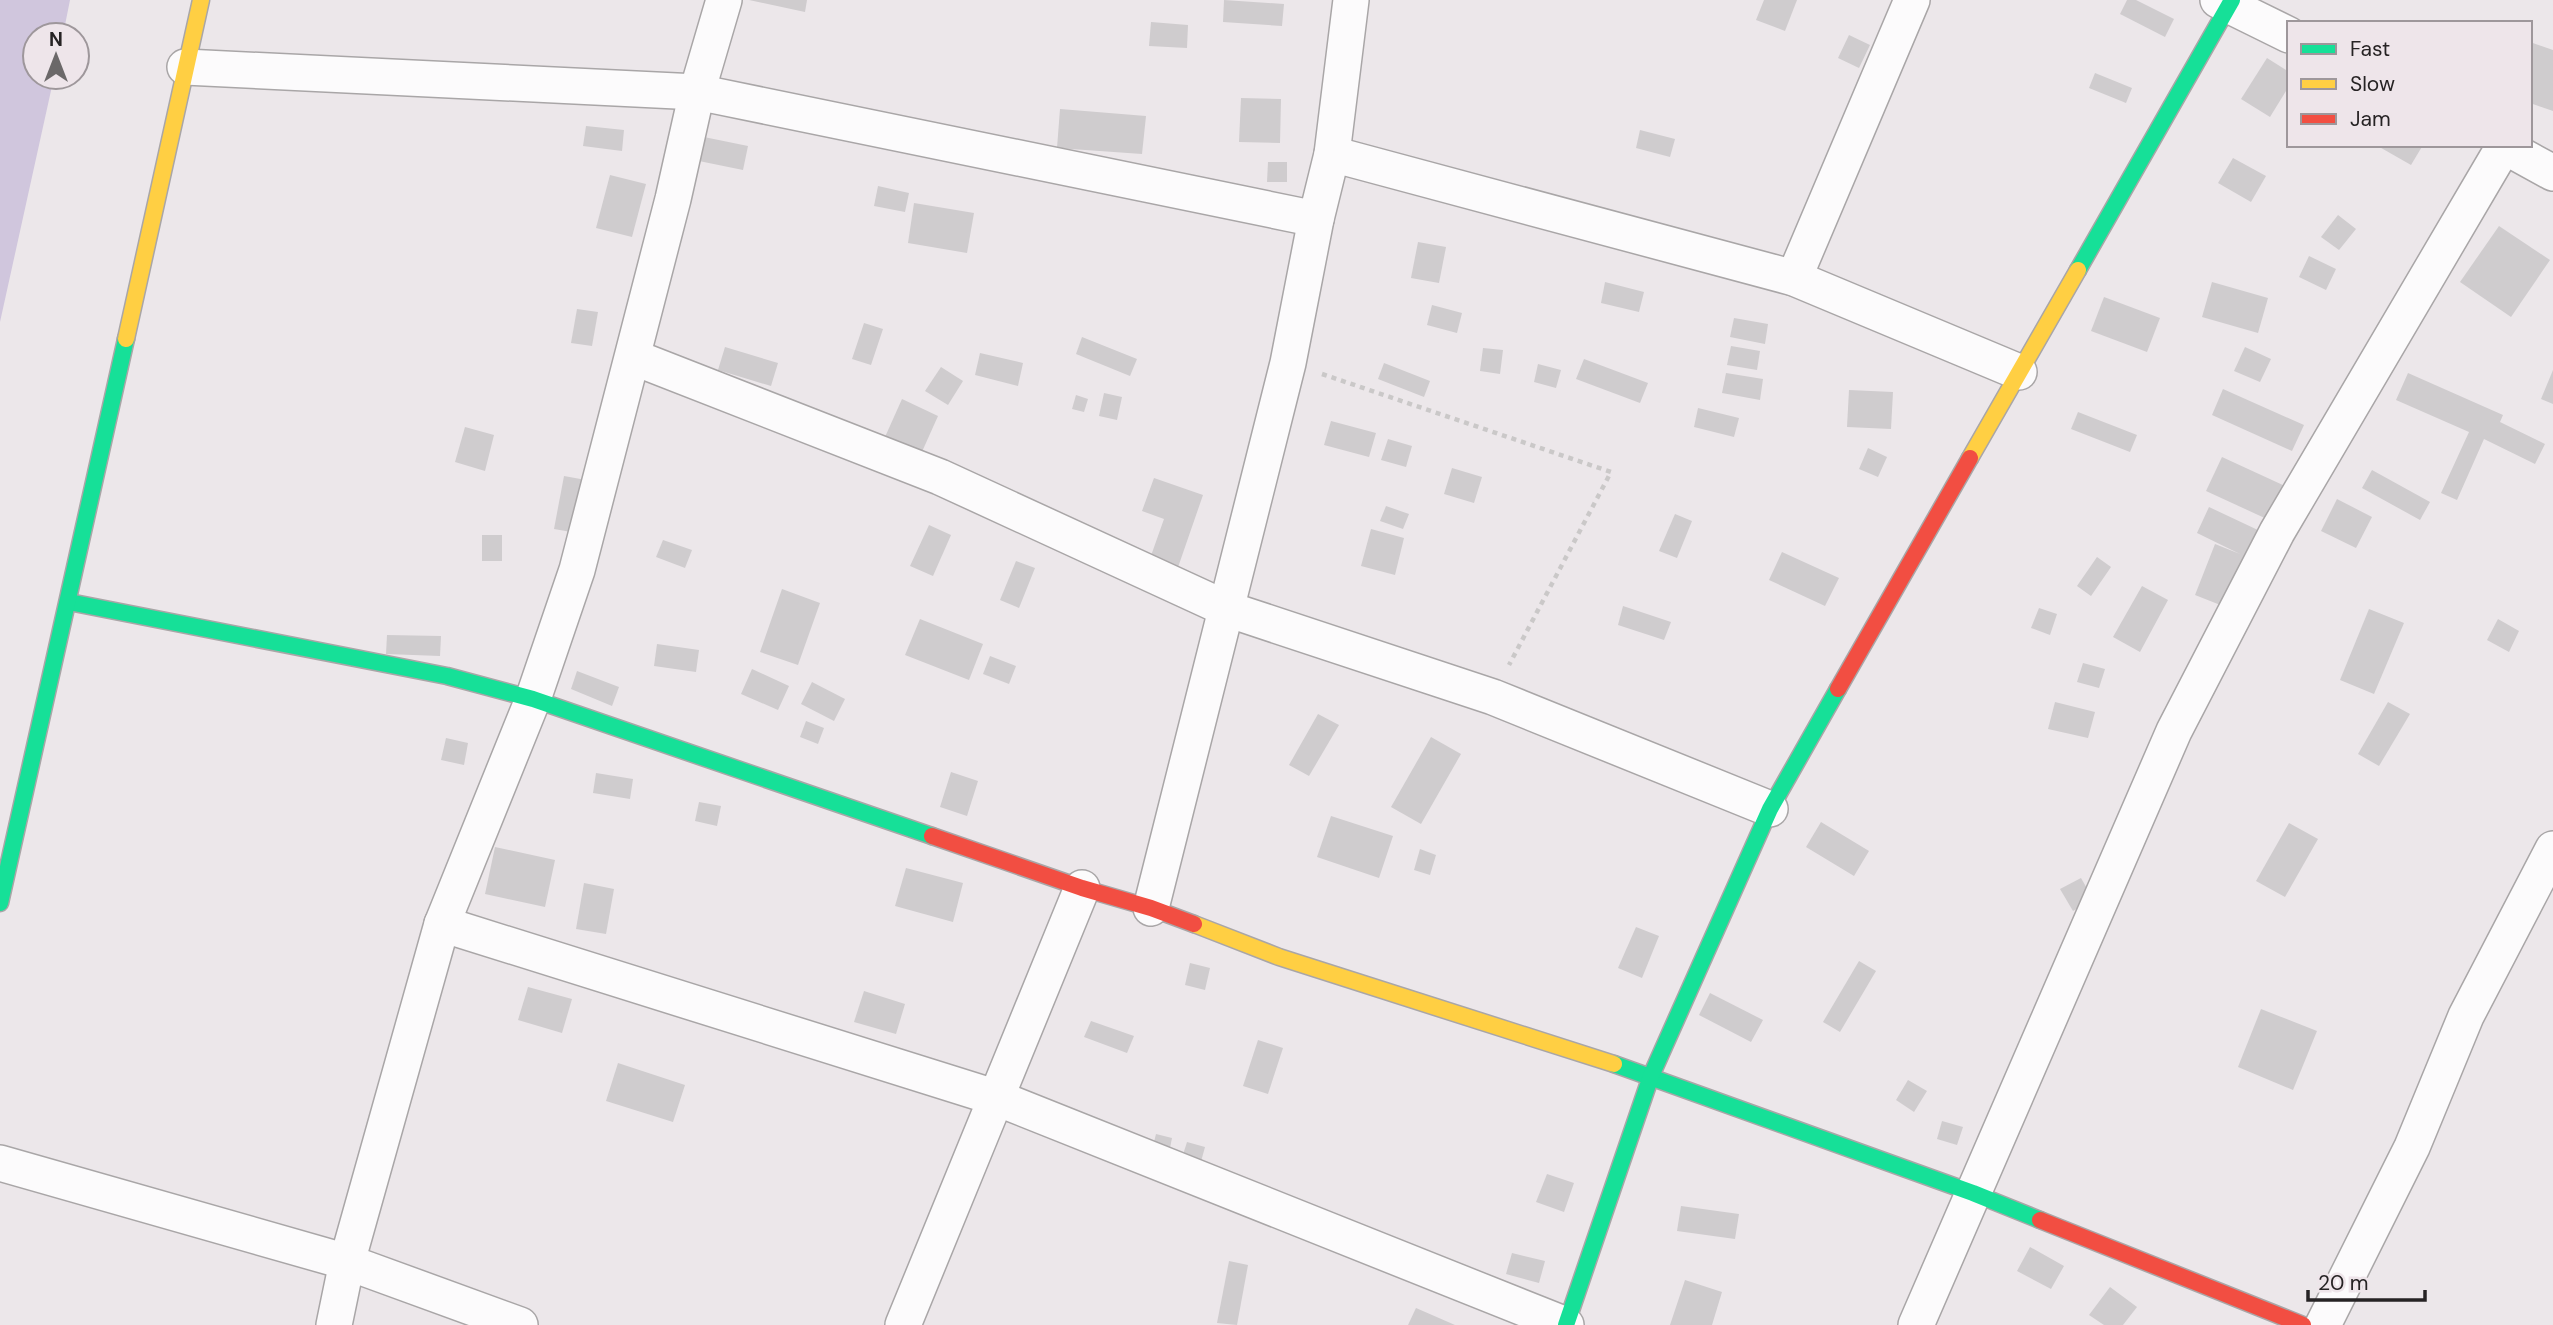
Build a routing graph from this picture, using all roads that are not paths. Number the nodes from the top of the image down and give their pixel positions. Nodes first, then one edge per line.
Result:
1 (201, 0) edge
2 (724, 0) edge
3 (1351, 0) edge
4 (1912, 0) edge
5 (2227, 2) edge
6 (2287, 33) edge
7 (185, 67) junction
8 (697, 92) junction
9 (2502, 147) edge
10 (2505, 147) edge
11 (1332, 154) junction
12 (2553, 173) edge
13 (1316, 219) junction
14 (1794, 278) junction
15 (633, 357) junction
16 (2019, 372) junction
17 (69, 602) junction
18 (1227, 609) junction
19 (533, 699) junction
20 (1770, 809) junction
21 (2553, 849) edge
22 (1082, 888) junction
23 (0, 903) edge
24 (1151, 908) junction
25 (442, 924) junction
26 (1651, 1076) junction
27 (997, 1098) junction
28 (0, 1163) edge
29 (1973, 1193) junction
30 (347, 1262) junction
31 (334, 1325) edge
32 (520, 1325) edge
33 (903, 1325) edge
34 (1566, 1325) edge
35 (1916, 1325) edge
36 (2303, 1325) edge
37 (2323, 1325) edge

1 - 7 street
2 - 8 street
3 - 11 street
4 - 14 street
5 - 6 street
5 - 16 street
7 - 8 street
7 - 17 street
8 - 13 street
8 - 15 street
9 - 29 street
10 - 12 street
11 - 13 street
11 - 14 street
13 - 18 street
14 - 16 street
15 - 18 street
15 - 19 street
16 - 20 street
17 - 19 street
17 - 23 street
18 - 20 street
18 - 24 street
19 - 22 street
19 - 25 street
20 - 26 street
21 - 37 street
22 - 24 street
22 - 27 street
24 - 26 street
25 - 27 street
25 - 30 street
26 - 29 street
26 - 34 street
27 - 33 street
27 - 34 street
28 - 30 street
29 - 35 street
29 - 36 street
30 - 31 street
30 - 32 street

